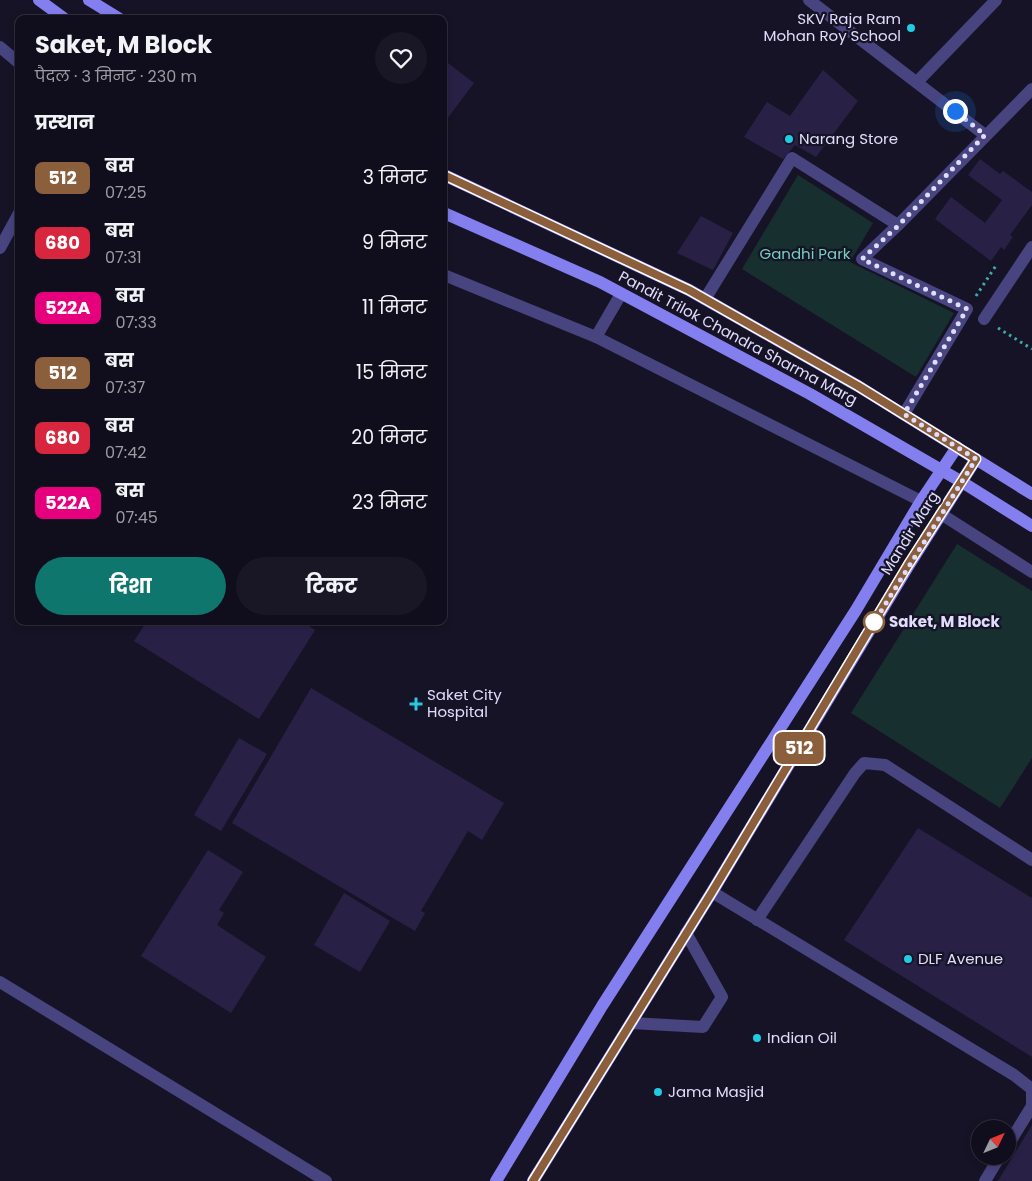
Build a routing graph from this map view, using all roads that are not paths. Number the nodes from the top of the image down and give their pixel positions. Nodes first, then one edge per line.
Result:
1 (39, 0) edge
2 (89, 0) edge
3 (809, 0) edge
4 (996, 0) edge
5 (60, 15) edge
6 (113, 15) edge
7 (0, 47) edge
8 (15, 60) edge
9 (917, 82) junction
10 (1032, 88) edge
11 (985, 135) junction
12 (447, 176) edge
13 (447, 214) edge
14 (15, 220) edge
15 (898, 226) junction
16 (1032, 247) edge
17 (0, 248) edge
18 (447, 276) edge
19 (621, 294) junction
20 (705, 299) junction
21 (984, 319) dead end
22 (596, 337) junction
23 (904, 414) junction
24 (957, 447) junction
25 (976, 459) junction
26 (942, 470) junction
27 (962, 482) junction
28 (1032, 494) edge
29 (922, 501) junction
30 (941, 514) junction
31 (1032, 526) edge
32 (1032, 572) edge
33 (1032, 860) edge
34 (712, 892) junction
35 (757, 920) junction
36 (686, 933) junction
37 (0, 982) edge
38 (631, 1023) junction
39 (1032, 1090) edge
40 (1016, 1132) edge
41 (995, 1165) edge
42 (326, 1181) edge
43 (496, 1181) edge
44 (533, 1181) edge
45 (985, 1181) edge

1 - 5 main road
2 - 6 main road
3 - 9 street
4 - 9 street
7 - 8 street
9 - 11 street
10 - 11 street
11 - 15 street
12 - 20 main road, Pandit Trilok Chandra Sharma Marg
13 - 19 main road, Pandit Trilok Chandra Sharma Marg
14 - 17 street
15 - 20 street
15 - 23 street
16 - 21 street
18 - 22 street
19 - 22 street
19 - 26 main road, Pandit Trilok Chandra Sharma Marg
20 - 23 main road, Pandit Trilok Chandra Sharma Marg
22 - 29 street
23 - 24 main road, Pandit Trilok Chandra Sharma Marg
24 - 25 main road, Pandit Trilok Chandra Sharma Marg
24 - 26 main road, Mandir Marg
25 - 27 main road, Mandir Marg
25 - 28 main road, Pandit Trilok Chandra Sharma Marg
26 - 27 main road, Pandit Trilok Chandra Sharma Marg
26 - 29 main road, Mandir Marg
27 - 30 main road, Mandir Marg
27 - 31 main road, Pandit Trilok Chandra Sharma Marg
29 - 43 main road, Mandir Marg
30 - 32 street
30 - 34 main road, Mandir Marg
33 - 35 street
34 - 35 street
34 - 36 main road, Mandir Marg
35 - 39 street
36 - 38 main road, Mandir Marg
36 - 38 street
37 - 42 street
38 - 44 main road, Mandir Marg
39 - 40 street
41 - 45 street

